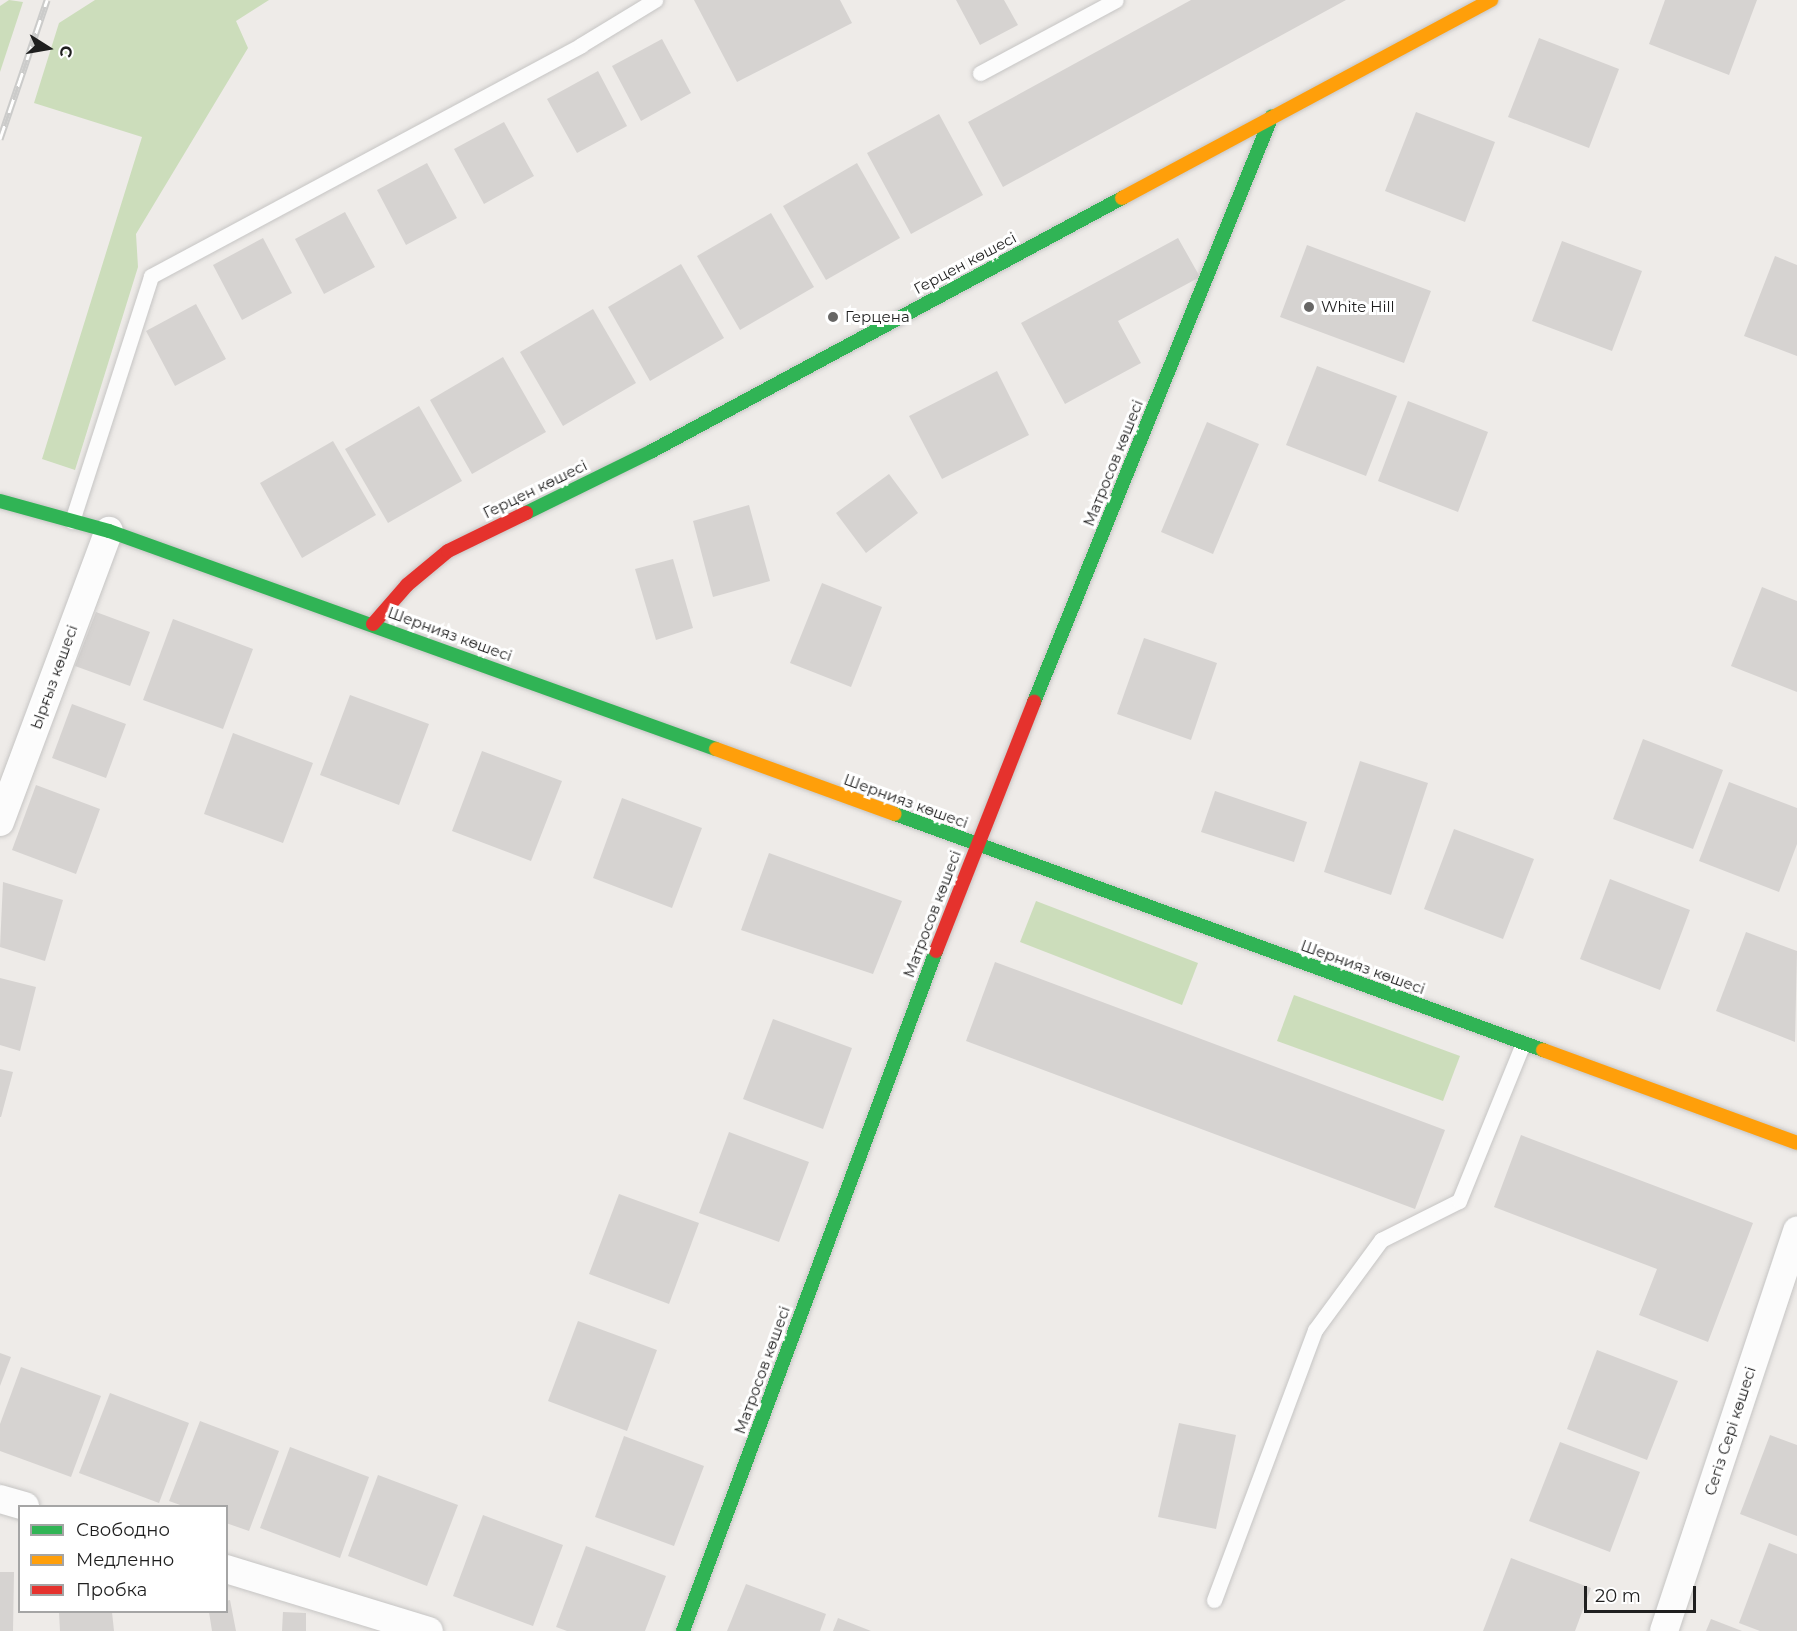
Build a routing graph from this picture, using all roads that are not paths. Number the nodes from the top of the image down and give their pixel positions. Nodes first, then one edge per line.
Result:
1 (655, 0) edge
2 (1491, 0) edge
3 (1112, 1) edge
4 (980, 73) dead end
5 (1272, 116) junction
6 (0, 501) edge
7 (72, 521) junction
8 (108, 531) junction
9 (373, 624) junction
10 (0, 822) edge
11 (976, 844) junction
12 (1523, 1043) junction
13 (1797, 1143) edge
14 (1797, 1231) edge
15 (0, 1499) edge
16 (21, 1505) edge
17 (228, 1570) edge
18 (1214, 1600) dead end
19 (429, 1631) edge
20 (682, 1631) edge
21 (1664, 1631) edge

1 - 7 lane
2 - 5 street, Герцен көшесі
3 - 4 lane
5 - 9 street, Герцен көшесі
5 - 11 street, Матросов көшесі
6 - 7 street, Шернияз көшесі
7 - 8 street, Шернияз көшесі
8 - 9 street, Шернияз көшесі
8 - 10 street, Ырғыз көшесі
9 - 11 street, Шернияз көшесі
11 - 12 street, Шернияз көшесі
11 - 20 street, Матросов көшесі
12 - 13 street, Шернияз көшесі
12 - 18 lane
14 - 21 street, Сегіз Сері көшесі
15 - 16 street
17 - 19 street

